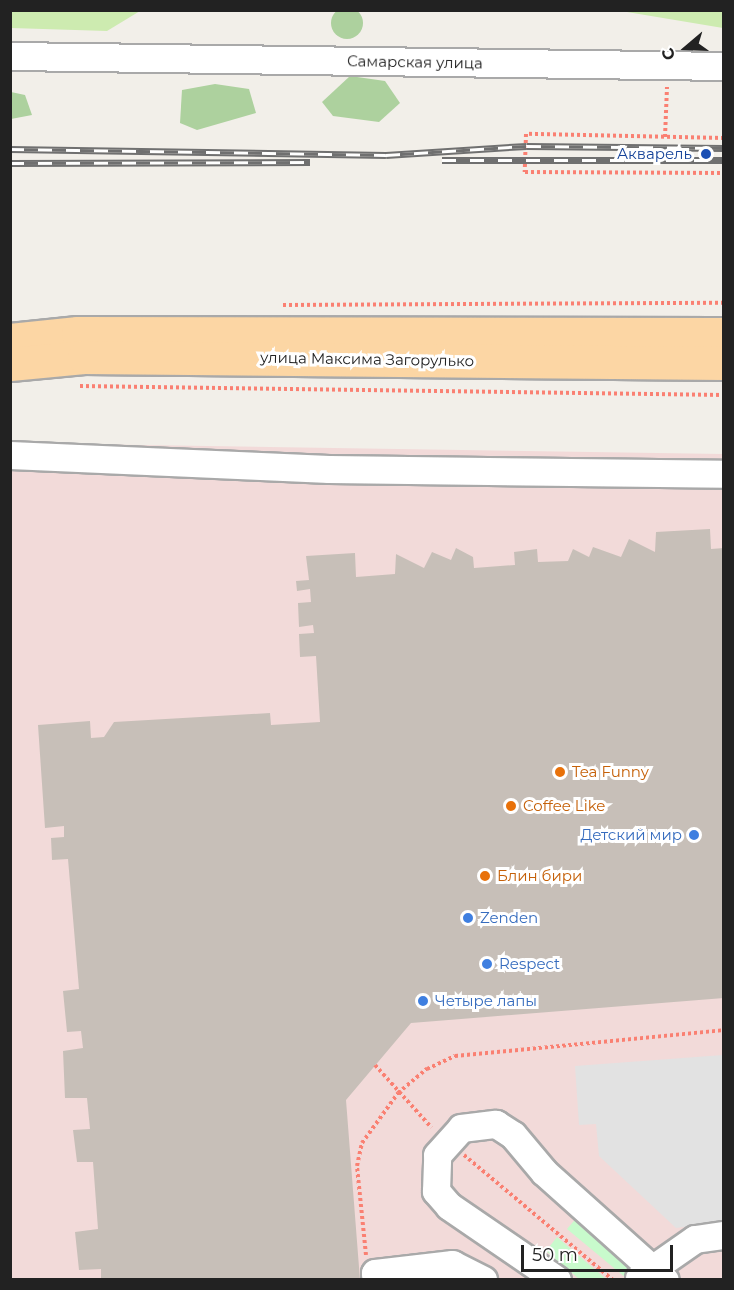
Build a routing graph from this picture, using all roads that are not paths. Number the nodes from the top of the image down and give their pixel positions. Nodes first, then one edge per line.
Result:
1 (10, 57) edge
2 (723, 66) edge
3 (723, 334) edge
4 (10, 340) edge
5 (723, 363) edge
6 (10, 364) edge
7 (10, 455) edge
8 (723, 474) edge
9 (723, 1235) edge
10 (373, 1274) edge
11 (651, 1275) edge
12 (483, 1280) edge
13 (556, 1280) edge

1 - 2 street, Самарская улица
3 - 4 main road, улица Максима Загорулько
5 - 6 main road, улица Максима Загорулько
7 - 8 street
9 - 11 street
10 - 12 street
11 - 13 street

